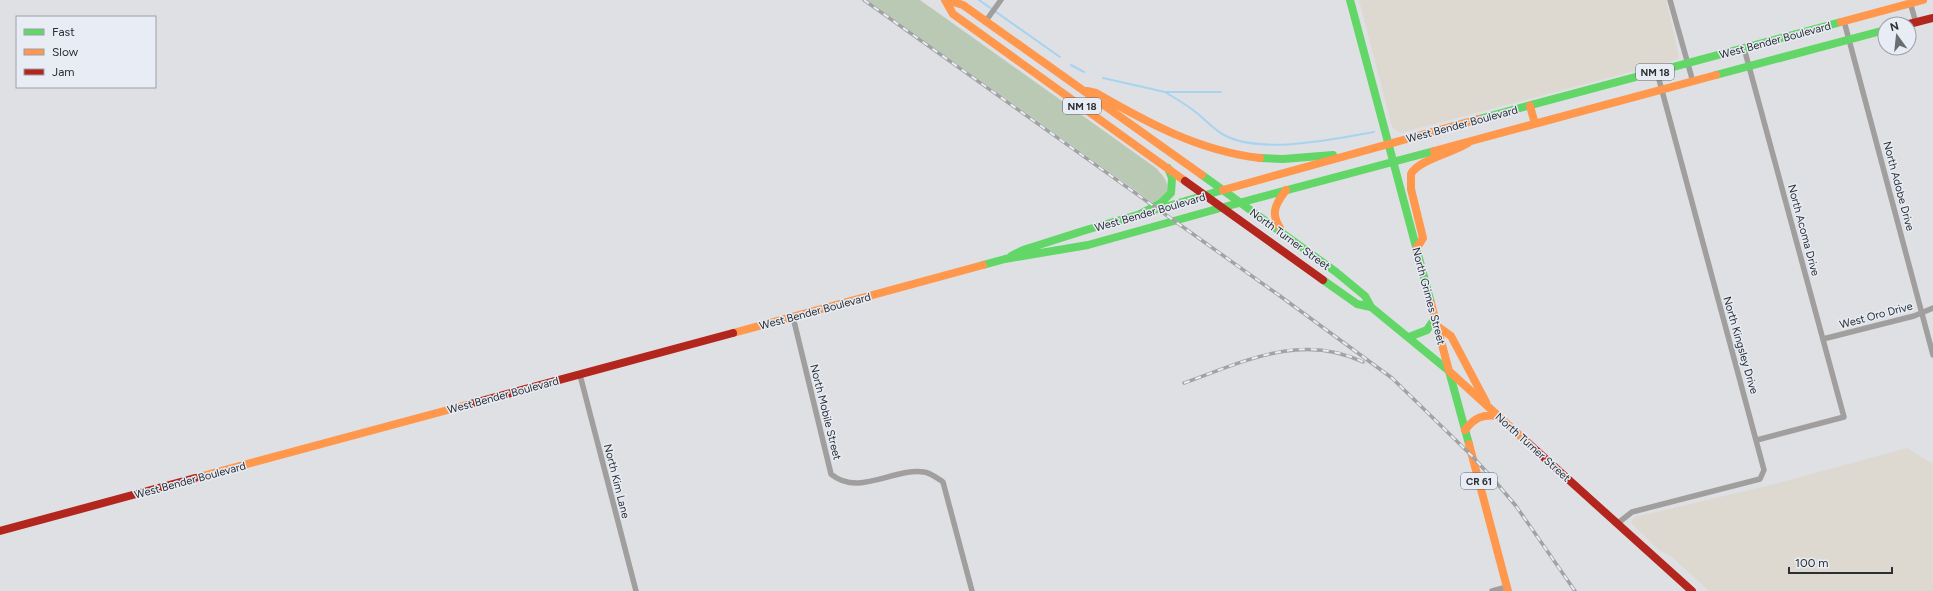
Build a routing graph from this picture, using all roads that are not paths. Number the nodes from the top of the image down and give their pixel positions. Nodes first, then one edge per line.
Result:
1 (945, 0) edge
2 (1001, 0) edge
3 (1350, 0) edge
4 (1670, 0) edge
5 (1923, 0) edge
6 (1910, 2) edge
7 (1911, 16) edge
8 (1933, 18) edge
9 (1844, 21) junction
10 (986, 22) junction
11 (1917, 22) edge
12 (1877, 32) edge
13 (1850, 40) junction
14 (1744, 48) junction
15 (1687, 63) junction
16 (1750, 67) junction
17 (1657, 72) junction
18 (1693, 82) junction
19 (1081, 89) junction
20 (1662, 91) junction
21 (1530, 106) junction
22 (1535, 124) junction
23 (1470, 141) junction
24 (1388, 144) junction
25 (1354, 154) junction
26 (1393, 161) junction
27 (1168, 167) junction
28 (1223, 190) junction
29 (1286, 190) junction
30 (1207, 195) junction
31 (1240, 203) junction
32 (1224, 208) junction
33 (1138, 215) junction
34 (1284, 234) junction
35 (1416, 249) junction
36 (1005, 259) junction
37 (1371, 307) junction
38 (1933, 308) edge
39 (1922, 312) junction
40 (793, 317) junction
41 (1436, 322) junction
42 (1409, 337) junction
43 (1823, 339) junction
44 (1933, 355) edge
45 (1449, 371) junction
46 (580, 375) junction
47 (1488, 406) junction
48 (1499, 416) junction
49 (1465, 430) junction
50 (1757, 440) junction
51 (1618, 523) junction
52 (0, 531) edge
53 (1508, 589) edge
54 (636, 591) edge
55 (972, 591) edge
56 (1492, 591) edge
57 (1692, 591) edge

1 - 10 main road, NM 18
1 - 27 main road, NM 18
2 - 10 street
3 - 24 main road, North Grimes Street / CR 61
4 - 15 street
5 - 6 main road, West Bender Boulevard / NM 18
6 - 7 street
6 - 9 main road, West Bender Boulevard / NM 18
8 - 11 main road
9 - 13 street, North Adobe Drive
9 - 14 main road, West Bender Boulevard / NM 18
10 - 19 main road, NM 18
12 - 13 main road, West Bender Boulevard / NM 18
13 - 16 main road, West Bender Boulevard / NM 18
13 - 39 street, North Adobe Drive
14 - 15 main road, West Bender Boulevard / NM 18
14 - 16 street, North Acoma Drive
15 - 17 main road, West Bender Boulevard / NM 18
15 - 18 street
16 - 18 main road, West Bender Boulevard / NM 18
16 - 43 street, North Acoma Drive
17 - 20 street, North Kingsley Drive
17 - 21 main road, West Bender Boulevard / NM 18
18 - 20 main road, West Bender Boulevard / NM 18
19 - 25 main road
19 - 28 main road, NM 18
20 - 22 main road, West Bender Boulevard / NM 18
20 - 50 street, North Kingsley Drive
21 - 22 main road
21 - 24 main road, West Bender Boulevard / NM 18
22 - 23 main road, West Bender Boulevard / NM 18
23 - 26 main road, West Bender Boulevard / NM 18
23 - 35 main road
24 - 25 main road, West Bender Boulevard / NM 18
24 - 26 main road, North Grimes Street / CR 61
25 - 28 main road, West Bender Boulevard / NM 18
26 - 29 main road, West Bender Boulevard / NM 18
26 - 35 main road, North Grimes Street / CR 61
27 - 30 main road, NM 18
27 - 33 main road
28 - 30 main road, West Bender Boulevard
28 - 31 main road, North Turner Street
29 - 31 main road, West Bender Boulevard / NM 18
29 - 34 main road
30 - 32 main road, NM 18
30 - 33 main road, West Bender Boulevard
31 - 32 main road, West Bender Boulevard / NM 18
31 - 34 main road, North Turner Street
32 - 36 main road, West Bender Boulevard
32 - 37 main road, North Turner Street
33 - 36 main road, West Bender Boulevard
34 - 37 main road, North Turner Street
35 - 41 main road, North Grimes Street / CR 61
36 - 40 main road, West Bender Boulevard
37 - 42 main road, North Turner Street
38 - 39 street, West Oro Drive
39 - 43 street, West Oro Drive
39 - 44 street, North Adobe Drive
40 - 46 main road, West Bender Boulevard
40 - 55 street, North Mobile Street
41 - 42 main road
41 - 45 main road, North Grimes Street / CR 61
41 - 47 main road
42 - 45 main road, North Turner Street
43 - 50 street, North Acoma Drive
45 - 47 main road, North Turner Street
45 - 49 main road, North Grimes Street / CR 61
46 - 52 main road, West Bender Boulevard
46 - 54 street, North Kim Lane
47 - 48 main road, North Turner Street
48 - 49 main road
48 - 51 main road, North Turner Street
49 - 53 main road, North Grimes Street / CR 61
50 - 51 street, North Kingsley Drive
51 - 57 main road, North Turner Street
53 - 56 street

